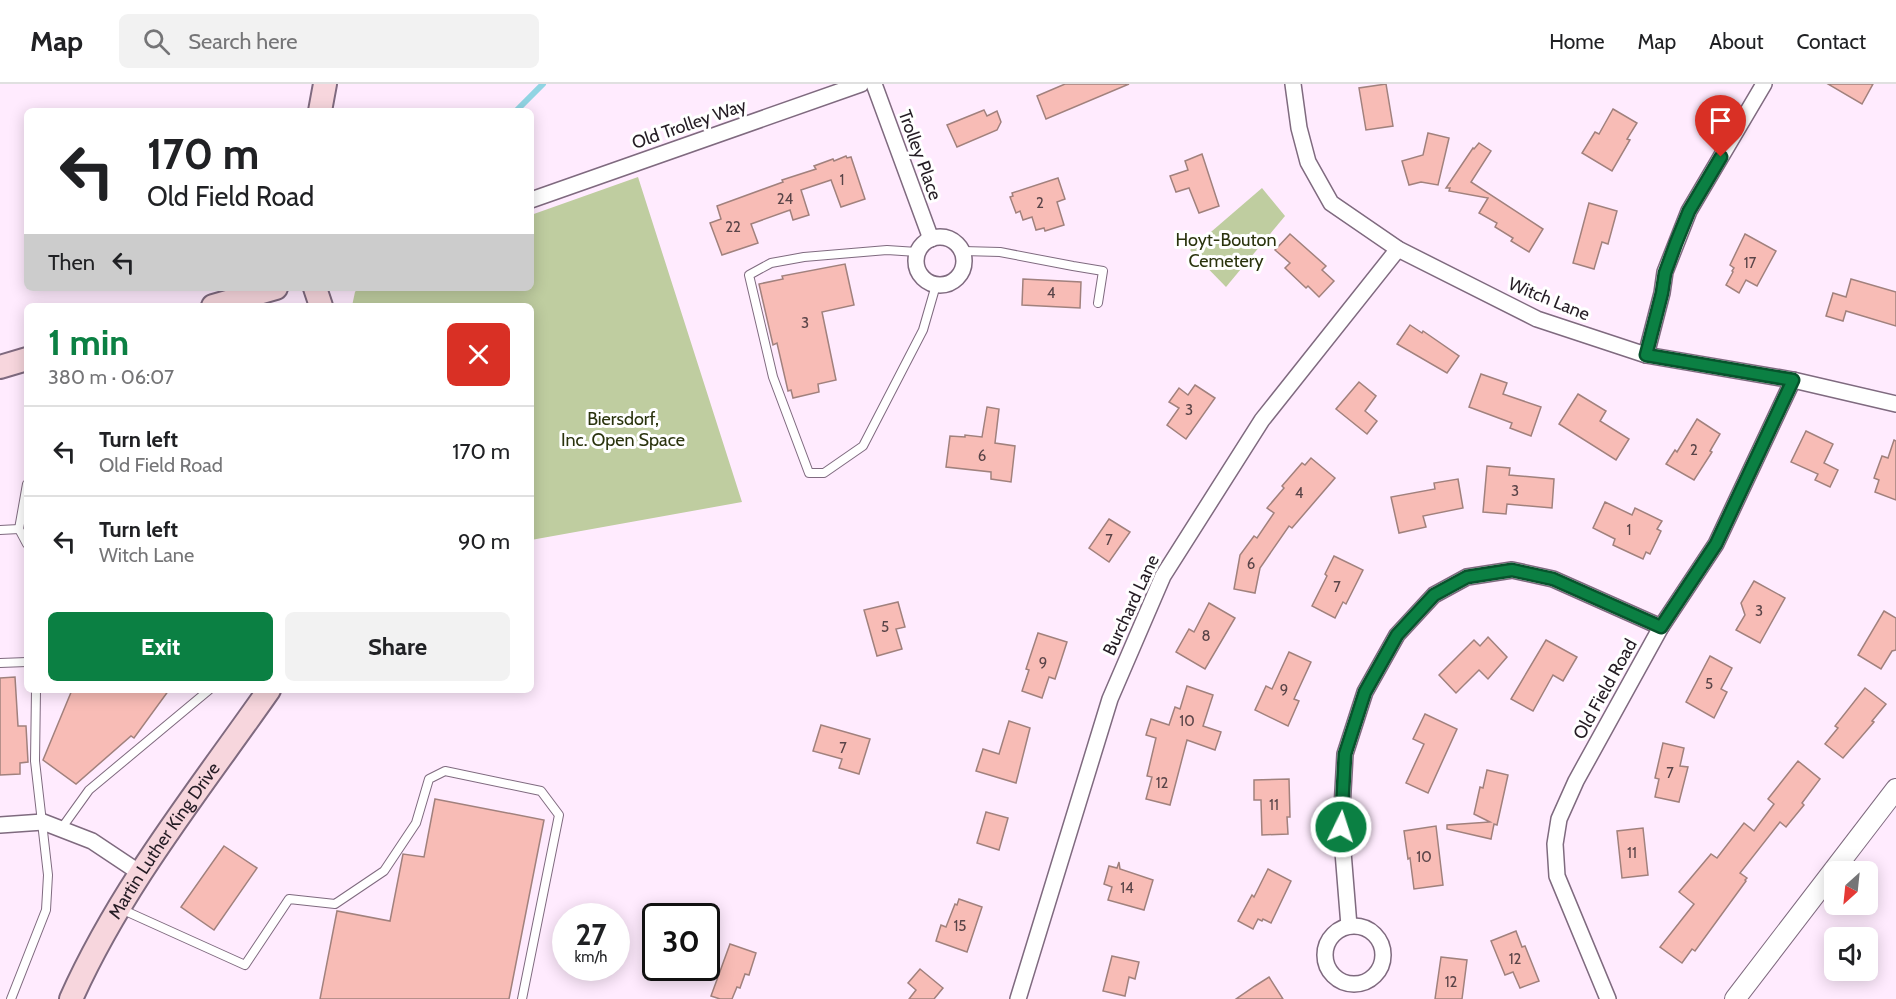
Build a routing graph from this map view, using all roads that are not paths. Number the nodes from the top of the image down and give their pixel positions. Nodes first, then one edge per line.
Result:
1 (325, 84) edge
2 (861, 84) edge
3 (874, 84) edge
4 (1293, 84) edge
5 (1764, 84) edge
6 (321, 108) edge
7 (534, 199) edge
8 (931, 239) junction
9 (1398, 249) junction
10 (963, 251) junction
11 (917, 252) junction
12 (936, 285) junction
13 (266, 291) edge
14 (224, 303) edge
15 (1098, 303) dead end
16 (1646, 355) junction
17 (24, 360) edge
18 (0, 367) edge
19 (1793, 380) junction
20 (1896, 404) edge
21 (24, 501) edge
22 (19, 529) junction
23 (0, 530) edge
24 (24, 538) edge
25 (1661, 627) junction
26 (24, 662) edge
27 (0, 663) edge
28 (36, 693) edge
29 (205, 693) edge
30 (267, 693) edge
31 (1896, 789) edge
32 (44, 822) junction
33 (0, 825) edge
34 (61, 829) junction
35 (140, 873) junction
36 (119, 908) junction
37 (1349, 926) dead end
38 (11, 999) edge
39 (71, 999) edge
40 (522, 999) edge
41 (1018, 999) edge
42 (1608, 999) edge
43 (1735, 999) edge

1 - 6 main road
2 - 7 street, Old Trolley Way
3 - 8 street, Trolley Place
4 - 9 street, Witch Lane
5 - 16 street
8 - 10 street
8 - 11 street
9 - 16 street, Witch Lane
9 - 41 street, Burchard Lane
10 - 12 street
10 - 15 lane
11 - 12 street
11 - 12 lane
13 - 14 main road
16 - 19 street, Witch Lane
17 - 18 main road
19 - 20 street, Witch Lane
19 - 25 street, Old Field Road
21 - 22 lane
22 - 23 lane
22 - 24 lane
25 - 37 street
25 - 42 street, Old Field Road
26 - 27 lane
28 - 32 lane
29 - 34 lane
30 - 35 main road, Martin Luther King Drive
31 - 43 street
32 - 33 street
32 - 34 street
32 - 38 lane
34 - 35 street
35 - 36 main road, Martin Luther King Drive
36 - 39 main road, Martin Luther King Drive
36 - 40 lane

